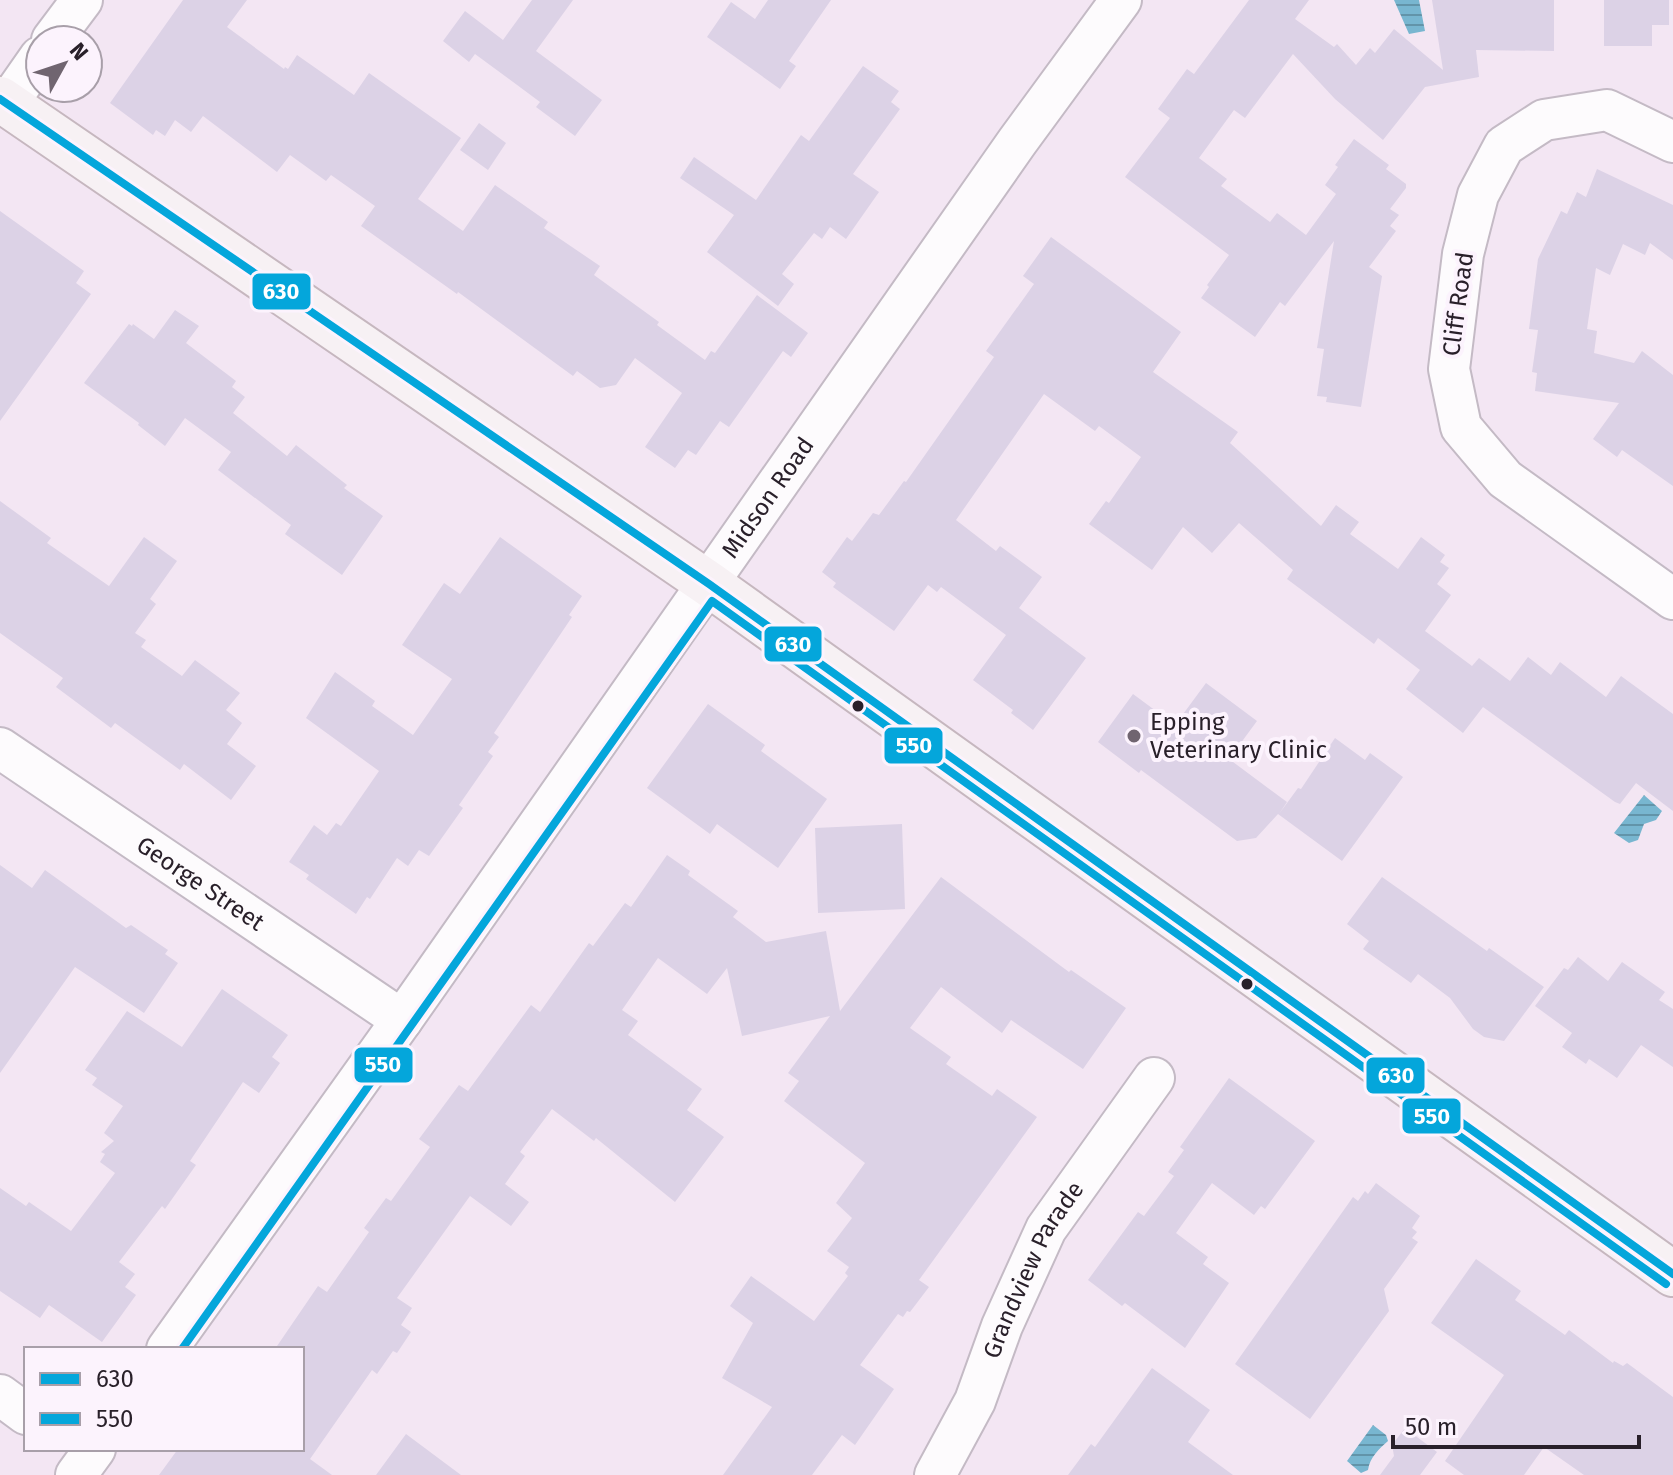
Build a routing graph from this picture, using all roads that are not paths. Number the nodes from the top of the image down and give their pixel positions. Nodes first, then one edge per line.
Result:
1 (82, 0) edge
2 (1121, 0) edge
3 (64, 24) edge
4 (24, 77) edge
5 (4, 102) edge
6 (1673, 142) edge
7 (709, 584) junction
8 (1673, 599) edge
9 (0, 748) edge
10 (402, 1020) junction
11 (1154, 1078) dead end
12 (1673, 1274) edge
13 (168, 1347) edge
14 (0, 1395) edge
15 (24, 1413) edge
16 (935, 1475) edge

1 - 3 street
2 - 7 street, Midson Road
4 - 5 street
5 - 7 main road
6 - 8 street, Cliff Road
7 - 10 street, Midson Road
7 - 12 main road
9 - 10 street, George Street
10 - 13 street, Midson Road
11 - 16 street, Grandview Parade
14 - 15 street

